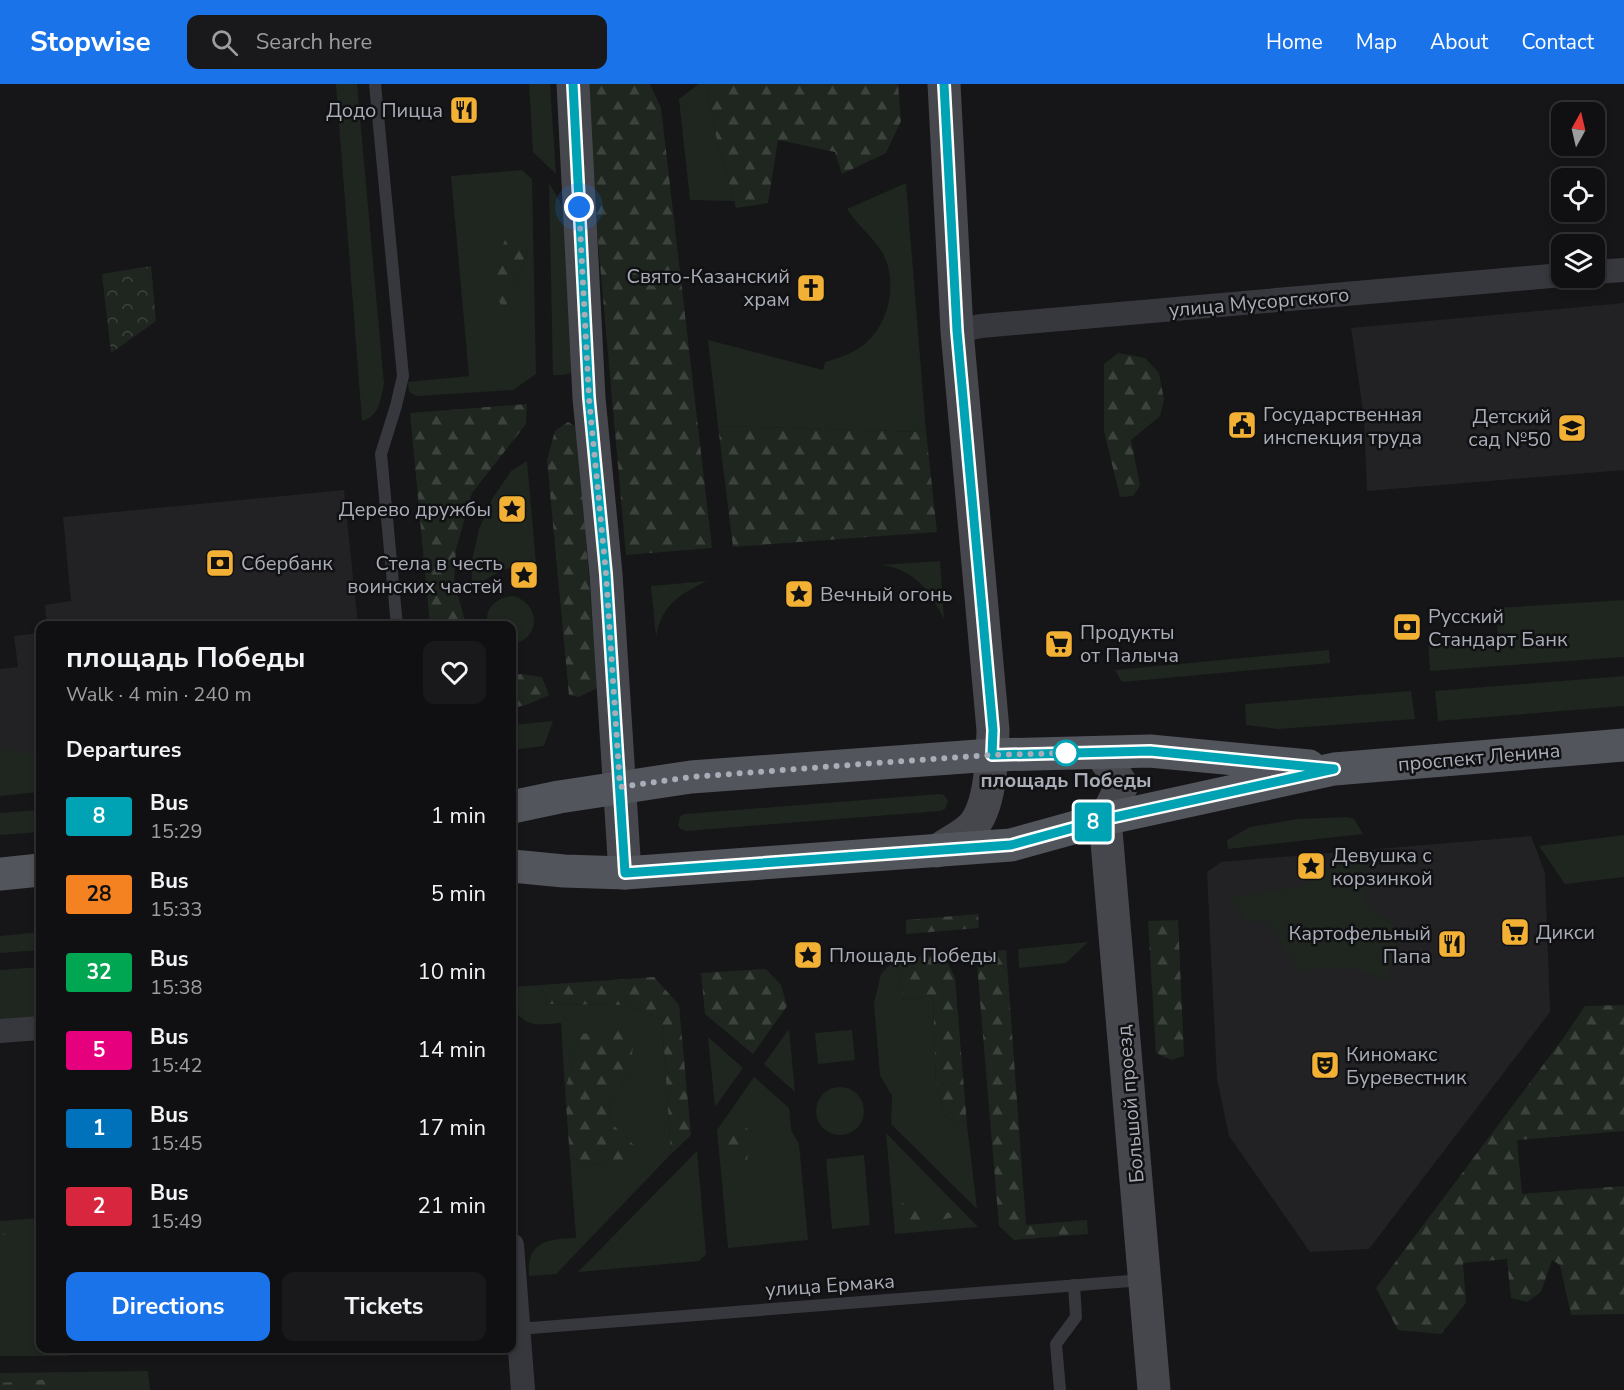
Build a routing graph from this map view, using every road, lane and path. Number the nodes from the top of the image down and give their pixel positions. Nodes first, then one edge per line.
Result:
1 (375, 84) edge
2 (573, 84) edge
3 (944, 84) edge
4 (1624, 270) edge
5 (1605, 272) edge
6 (1551, 276) edge
7 (957, 331) junction
8 (397, 621) edge
9 (1624, 745) edge
10 (1101, 753) junction
11 (992, 755) junction
12 (1334, 769) junction
13 (620, 787) junction
14 (516, 806) edge
15 (1106, 819) junction
16 (937, 851) junction
17 (516, 866) edge
18 (36, 870) edge
19 (625, 873) junction
20 (0, 874) edge
21 (36, 1028) edge
22 (0, 1032) edge
23 (1145, 1280) junction
24 (1074, 1285) junction
25 (516, 1301) edge
26 (518, 1329) junction
27 (523, 1390) edge
28 (1060, 1390) edge
29 (1154, 1390) edge

1 - 8 lane
2 - 13 main road
3 - 7 main road
4 - 5 street
6 - 7 street, улица Мусоргского
7 - 11 main road
9 - 12 main road, проспект Ленина
10 - 11 main road, проспект Ленина
10 - 12 main road, проспект Ленина
10 - 15 main road
11 - 13 main road, проспект Ленина
11 - 16 main road
12 - 15 main road, проспект Ленина
13 - 14 main road, проспект Ленина
13 - 19 main road
15 - 16 main road, проспект Ленина
15 - 23 main road, Большой проезд
16 - 19 main road, проспект Ленина
17 - 19 main road, проспект Ленина
18 - 20 main road
21 - 22 street
23 - 24 lane, улица Ермака
23 - 29 main road, Большой проезд
24 - 26 lane, улица Ермака
24 - 28 lane
25 - 26 street
26 - 27 street

